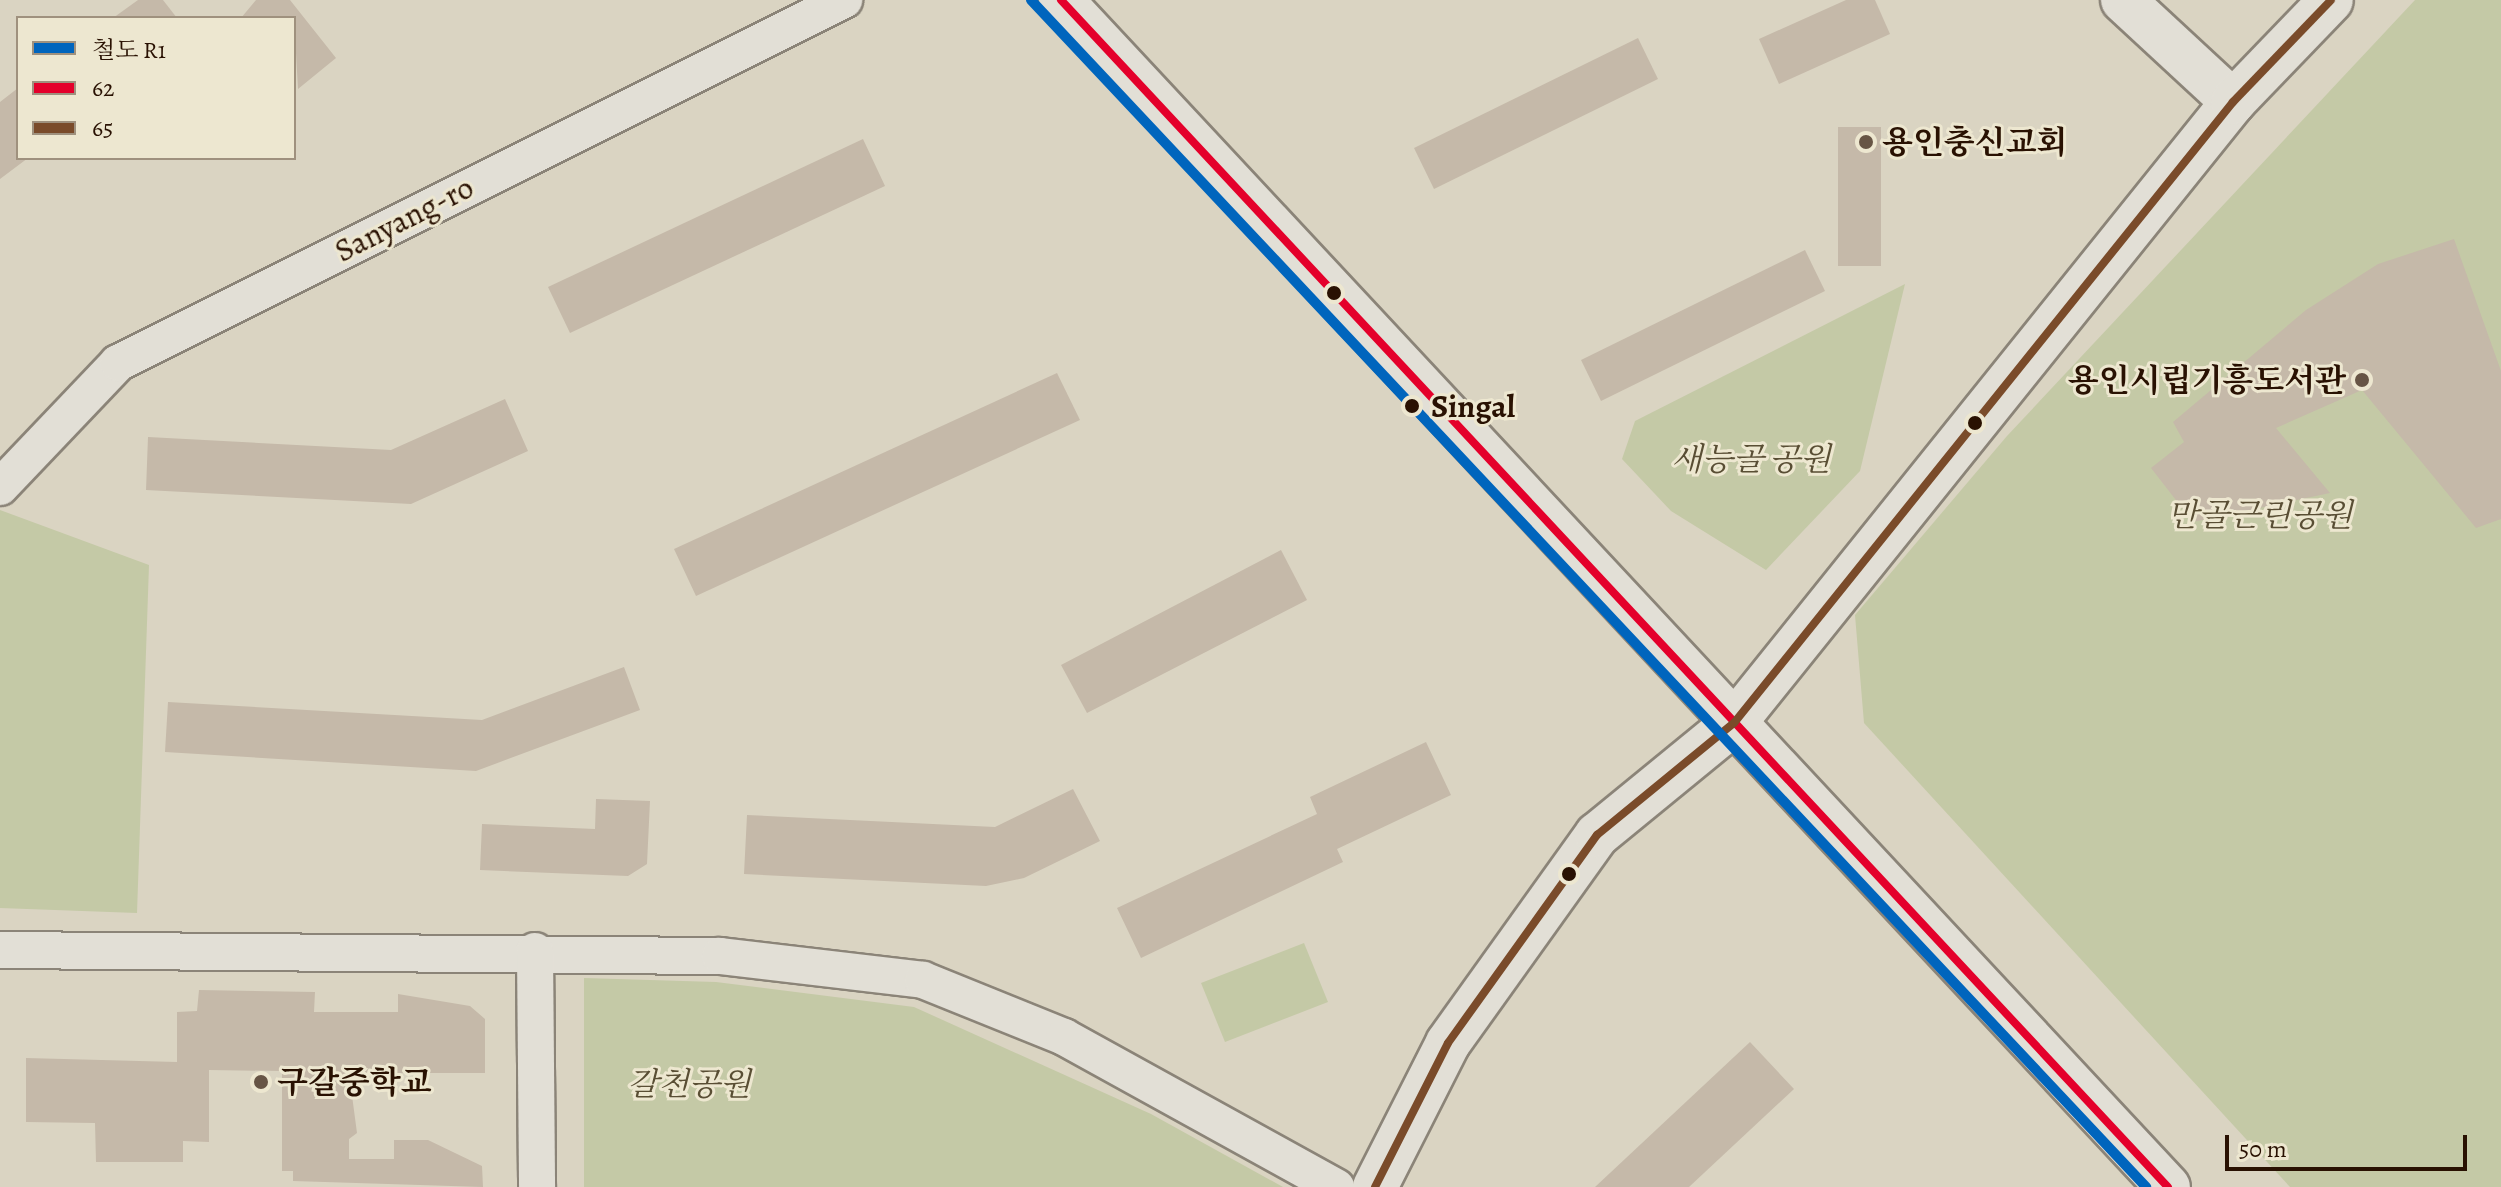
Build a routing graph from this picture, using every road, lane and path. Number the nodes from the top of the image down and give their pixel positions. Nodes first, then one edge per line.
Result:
1 (844, 0) edge
2 (1061, 0) edge
3 (2123, 0) edge
4 (2331, 0) edge
5 (2233, 102) junction
6 (0, 487) edge
7 (1734, 723) junction
8 (0, 950) edge
9 (535, 951) junction
10 (537, 1187) edge
11 (1336, 1187) edge
12 (1375, 1187) edge
13 (2168, 1187) edge

1 - 6 street, Sanyang-ro
2 - 7 street
3 - 5 street
4 - 5 street
5 - 7 street
7 - 12 street
7 - 13 street
8 - 9 street
9 - 10 street
9 - 11 street

